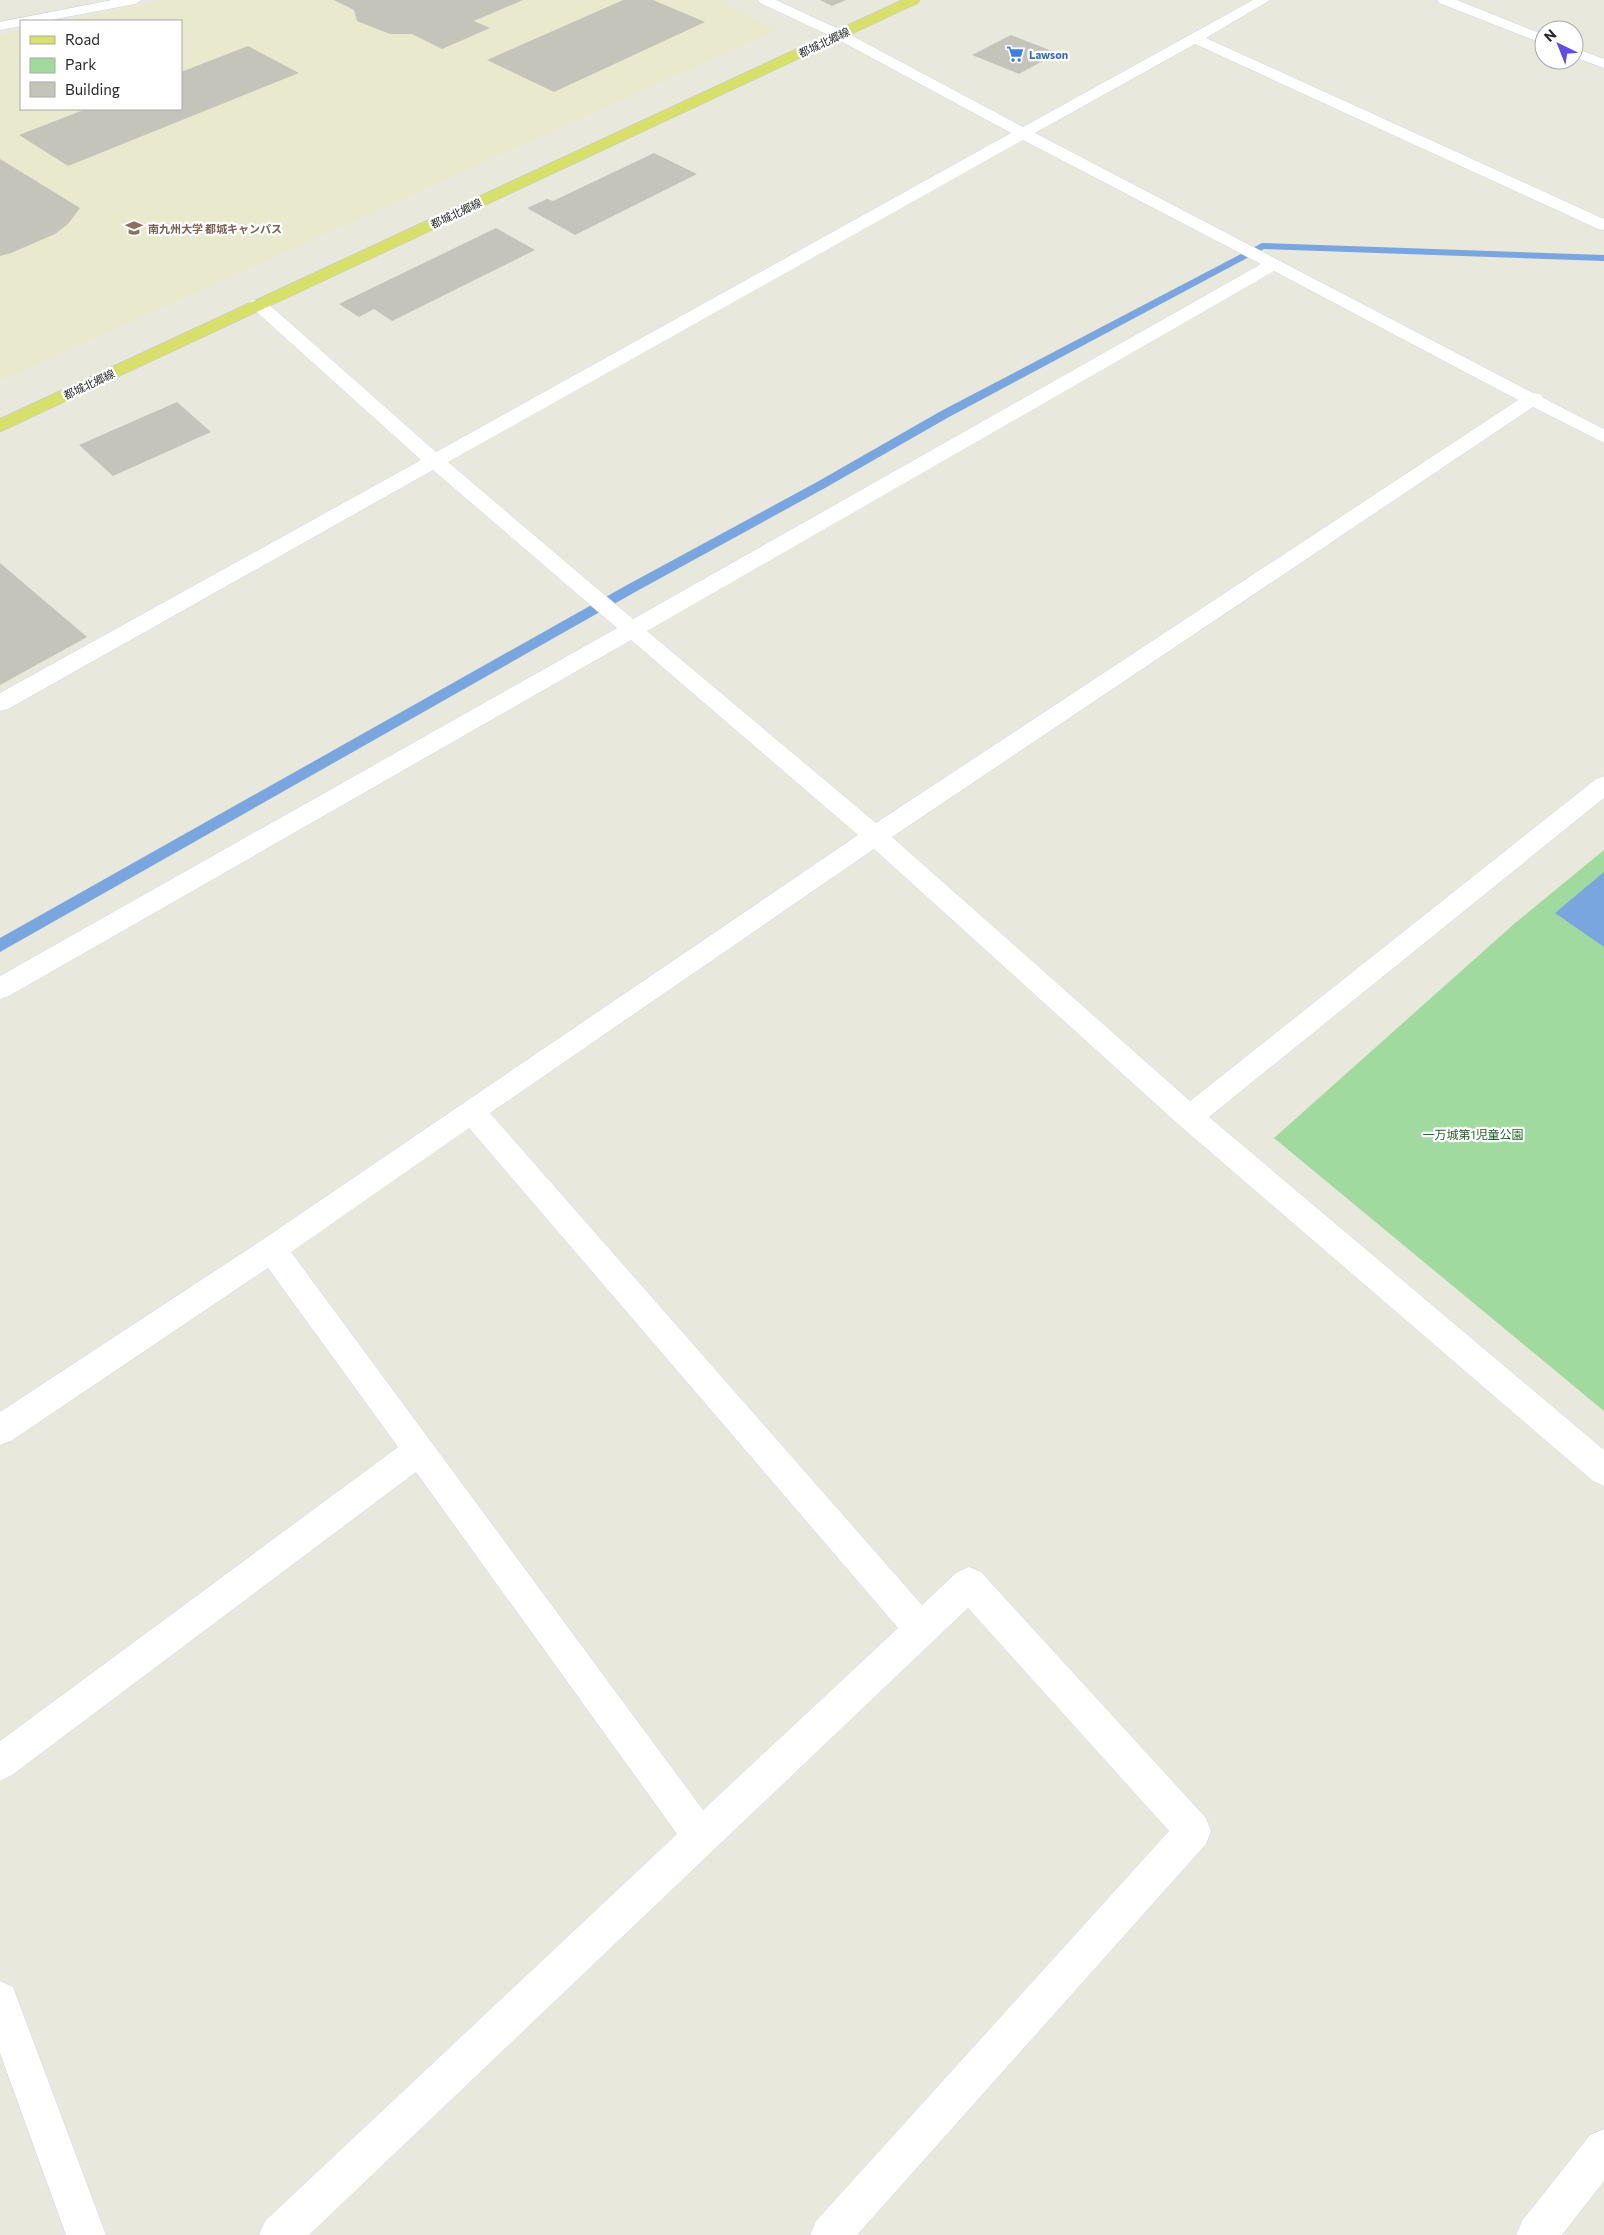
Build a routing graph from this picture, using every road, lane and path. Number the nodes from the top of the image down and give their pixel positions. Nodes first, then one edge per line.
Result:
1 (135, 0) edge
2 (765, 0) edge
3 (913, 0) edge
4 (1263, 0) edge
5 (1444, 0) edge
6 (27, 20) edge
7 (20, 21) edge
8 (0, 26) edge
9 (840, 35) junction
10 (1534, 36) edge
11 (1194, 38) junction
12 (1584, 56) edge
13 (1604, 64) edge
14 (1024, 134) junction
15 (1604, 225) edge
16 (1274, 264) junction
17 (258, 304) junction
18 (1534, 398) junction
19 (0, 426) edge
20 (1604, 436) edge
21 (434, 461) junction
22 (632, 631) junction
23 (0, 703) edge
24 (1604, 785) edge
25 (876, 836) junction
26 (0, 989) edge
27 (471, 1111) junction
28 (1189, 1117) junction
29 (272, 1249) junction
30 (0, 1430) edge
31 (419, 1450) junction
32 (1604, 1470) edge
33 (921, 1629) junction
34 (0, 1763) edge
35 (701, 1837) junction
36 (0, 2000) edge
37 (1604, 2149) edge
38 (86, 2235) edge
39 (279, 2235) edge
40 (830, 2235) edge
41 (1536, 2235) edge

1 - 6 street
2 - 9 street
3 - 9 main road, 都城北郷線
4 - 11 street
5 - 10 street
7 - 8 street
9 - 14 street
9 - 17 main road, 都城北郷線
11 - 14 street
11 - 15 street
12 - 13 street
14 - 16 street
14 - 21 street
16 - 18 street
16 - 22 street
17 - 19 main road, 都城北郷線
17 - 21 street
18 - 20 street
18 - 25 street
21 - 22 street
21 - 23 street
22 - 25 street
22 - 26 street
24 - 28 street
25 - 27 street
25 - 28 street
27 - 29 street
27 - 33 street
28 - 32 street
29 - 30 street
29 - 31 street
31 - 34 street
31 - 35 street
33 - 35 street
33 - 40 street
35 - 39 street
36 - 38 street
37 - 41 street

